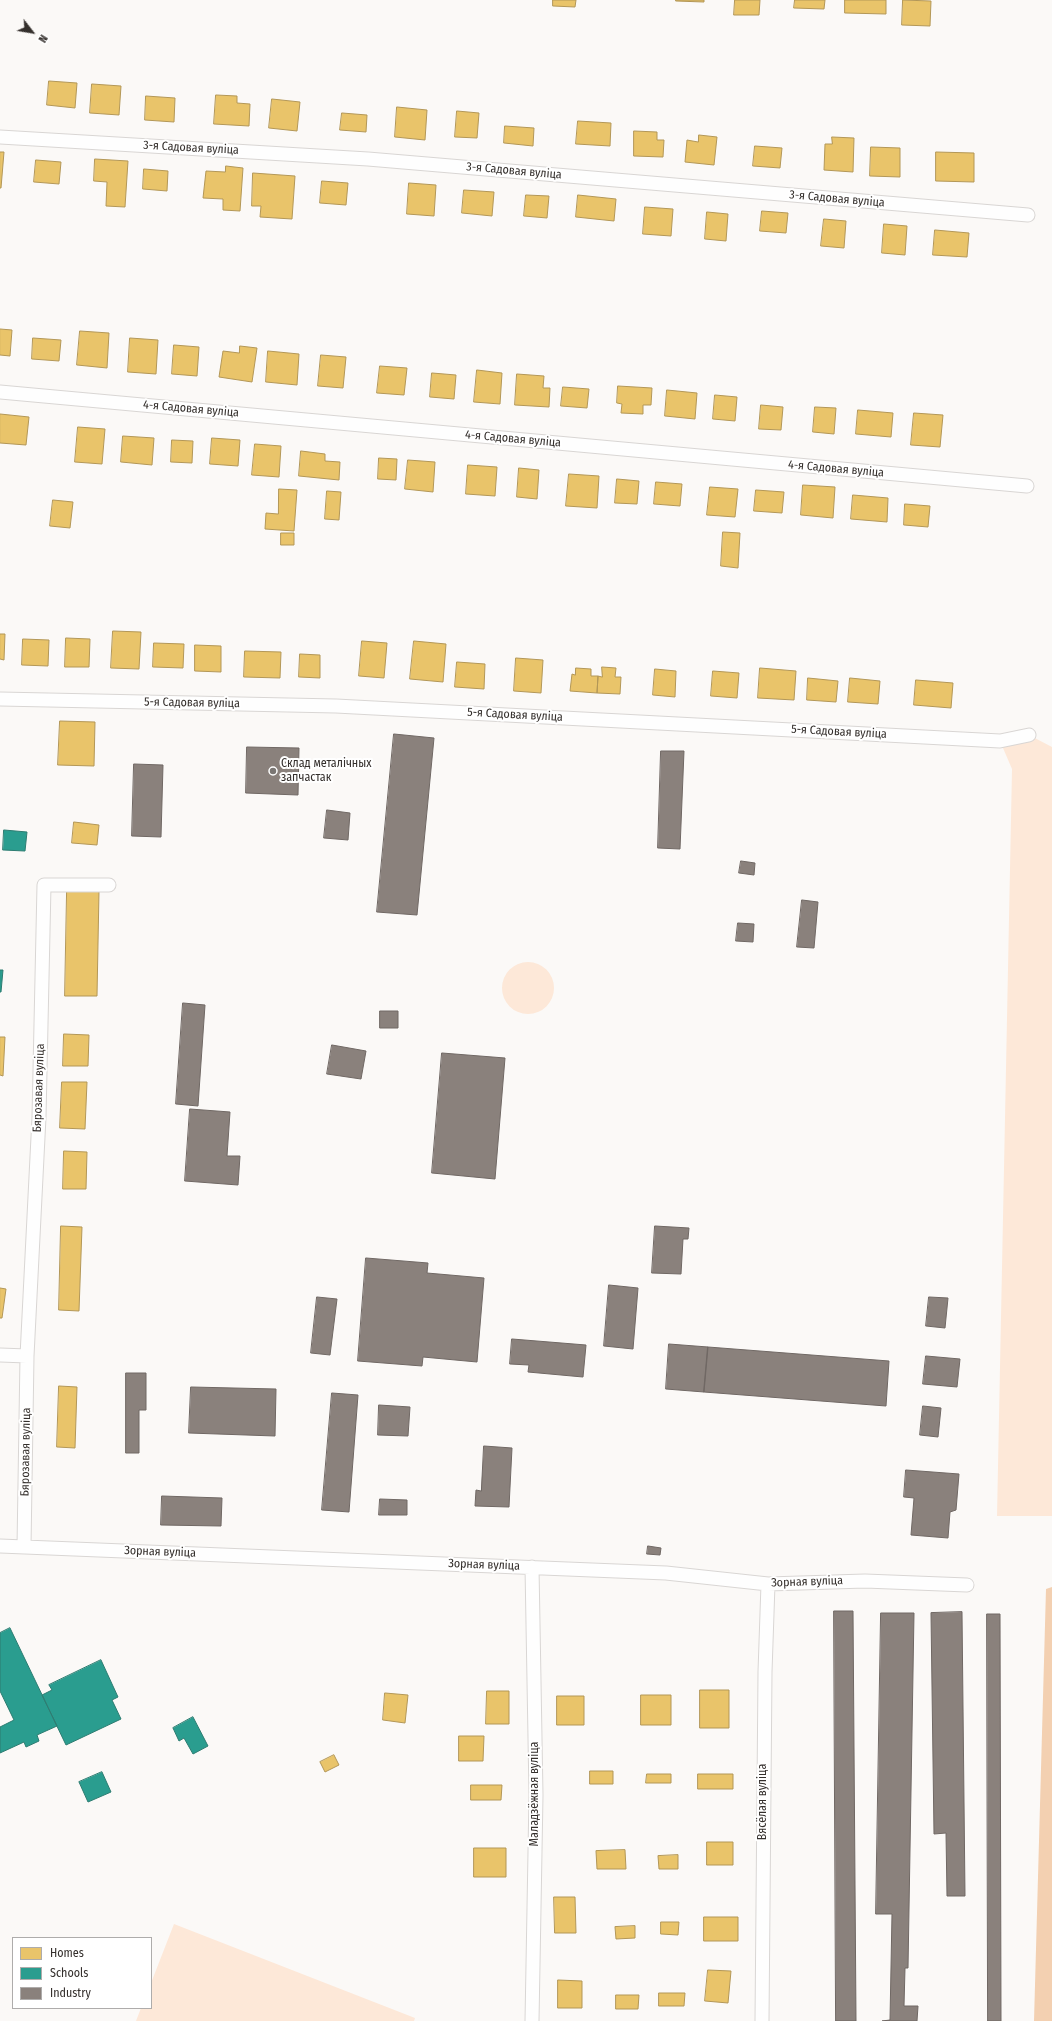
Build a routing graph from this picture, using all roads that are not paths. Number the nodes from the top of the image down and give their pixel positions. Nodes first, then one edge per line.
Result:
1 (0, 137) edge
2 (1028, 215) dead end
3 (0, 392) edge
4 (1027, 486) dead end
5 (0, 699) edge
6 (1029, 735) dead end
7 (109, 885) dead end
8 (0, 1355) edge
9 (27, 1356) junction
10 (0, 1546) edge
11 (24, 1547) junction
12 (532, 1567) junction
13 (768, 1584) junction
14 (967, 1585) dead end
15 (532, 2021) edge
16 (762, 2021) edge

1 - 2 street, 3-я Садовая вуліца
3 - 4 street, 4-я Садовая вуліца
5 - 6 street, 5-я Садовая вуліца
7 - 9 street, Бярозавая вуліца
8 - 9 street
9 - 11 street, Бярозавая вуліца
10 - 11 street, Зорная вуліца
11 - 12 street, Зорная вуліца
12 - 13 street, Зорная вуліца
12 - 15 street, Маладзёжная вуліца
13 - 14 street, Зорная вуліца
13 - 16 street, Вясёлая вуліца

